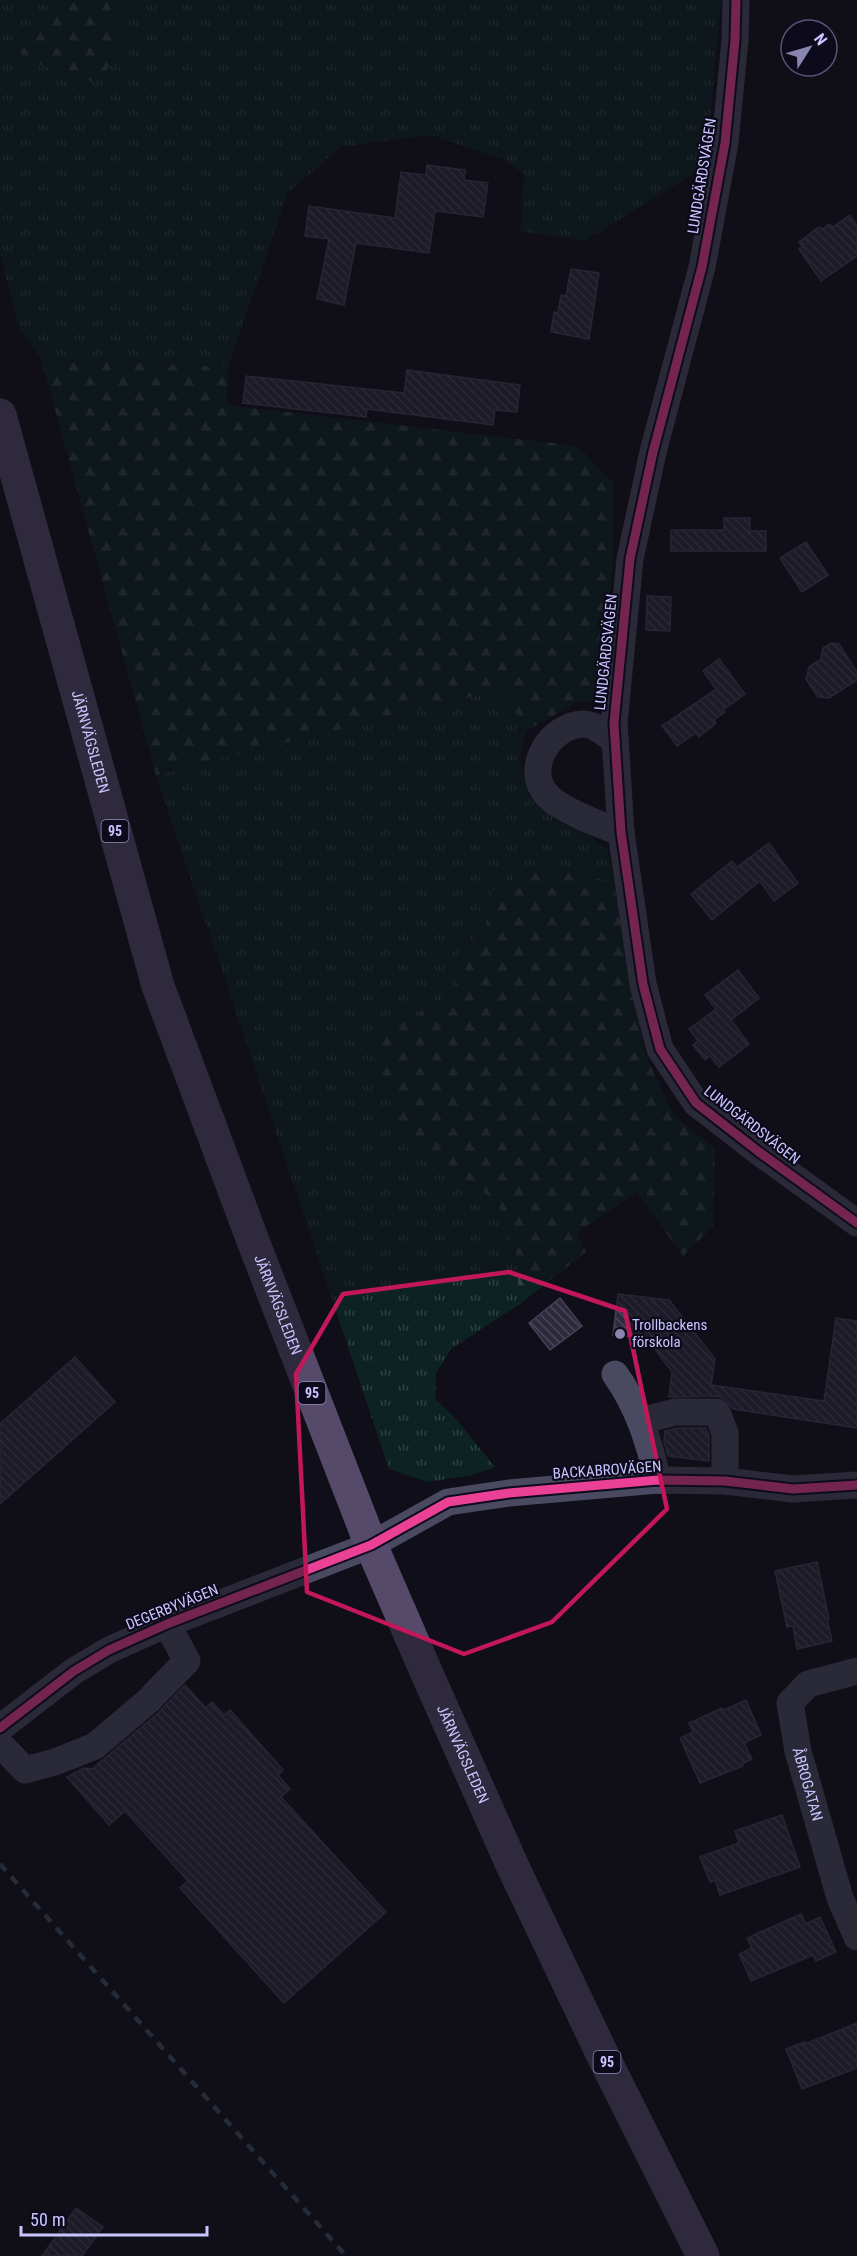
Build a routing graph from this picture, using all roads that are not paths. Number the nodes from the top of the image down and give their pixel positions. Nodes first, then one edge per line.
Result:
1 (736, 0) edge
2 (0, 415) edge
3 (615, 741) junction
4 (621, 832) junction
5 (857, 1222) edge
6 (615, 1374) dead end
7 (641, 1421) junction
8 (658, 1480) junction
9 (725, 1481) junction
10 (857, 1485) edge
11 (371, 1545) junction
12 (167, 1624) junction
13 (857, 1671) edge
14 (0, 1728) edge
15 (0, 1744) edge
16 (857, 1937) edge
17 (703, 2256) edge

1 - 3 street, LUNDGÄRDSVÄGEN
2 - 11 main road, JÄRNVÄGSLEDEN / 95
3 - 4 street, LUNDGÄRDSVÄGEN
3 - 4 street
4 - 5 street, LUNDGÄRDSVÄGEN
6 - 7 street
7 - 8 street
7 - 9 street
8 - 9 street, BACKABROVÄGEN
8 - 11 street, BACKABROVÄGEN
9 - 10 street, BACKABROVÄGEN
11 - 12 street, DEGERBYVÄGEN
11 - 17 main road, JÄRNVÄGSLEDEN / 95
12 - 14 street, DEGERBYVÄGEN
12 - 15 street
13 - 16 street, ÅBROGATAN

